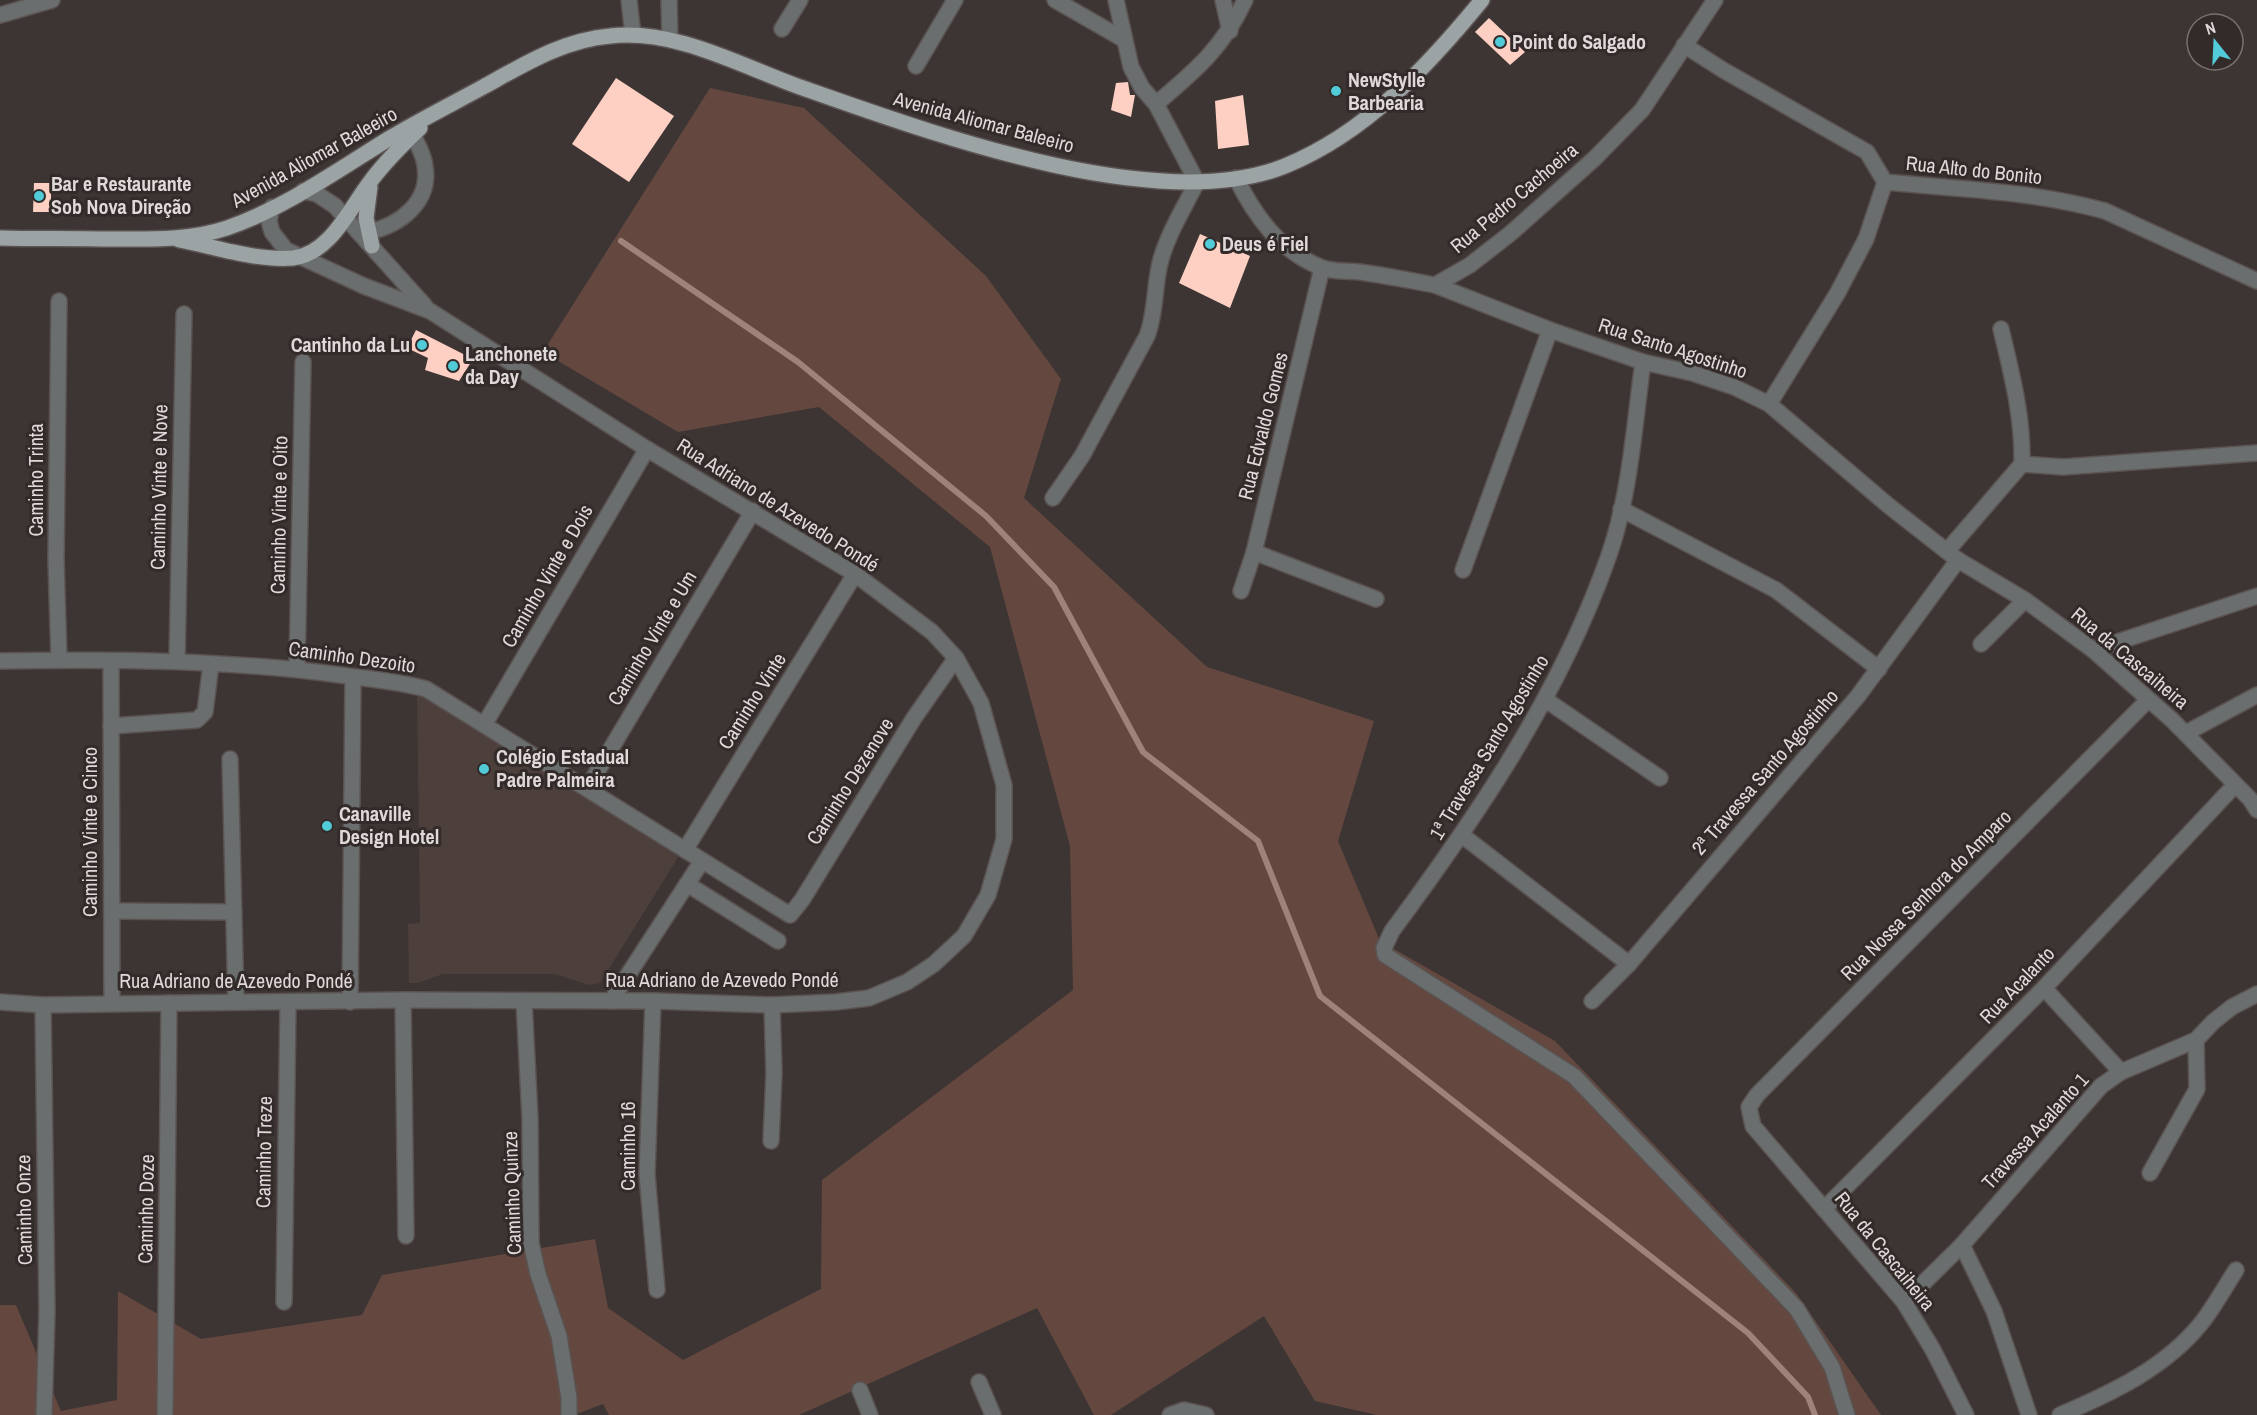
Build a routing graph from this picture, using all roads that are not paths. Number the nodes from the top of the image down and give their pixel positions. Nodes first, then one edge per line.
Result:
1 (629, 0) edge
2 (669, 0) edge
3 (800, 0) edge
4 (955, 0) edge
5 (1055, 0) edge
6 (1116, 0) edge
7 (1223, 0) edge
8 (1245, 0) edge
9 (1482, 0) edge
10 (1715, 0) edge
11 (42, 1) edge
12 (0, 15) edge
13 (782, 29) dead end
14 (1230, 31) junction
15 (633, 35) junction
16 (1123, 39) junction
17 (670, 40) junction
18 (1684, 45) junction
19 (916, 66) dead end
20 (1156, 104) junction
21 (440, 111) junction
22 (413, 135) junction
23 (1236, 178) junction
24 (371, 180) junction
25 (1197, 182) junction
26 (1885, 182) junction
27 (303, 191) junction
28 (272, 207) junction
29 (346, 217) junction
30 (0, 238) edge
31 (170, 239) junction
32 (370, 239) junction
33 (302, 255) junction
34 (1322, 268) junction
35 (2257, 281) edge
36 (1435, 285) junction
37 (59, 301) dead end
38 (430, 311) junction
39 (184, 314) dead end
40 (2001, 329) dead end
41 (1550, 330) junction
42 (303, 362) dead end
43 (1643, 362) junction
44 (1769, 404) junction
45 (646, 449) junction
46 (2257, 453) edge
47 (2022, 464) junction
48 (1053, 498) dead end
49 (1621, 509) junction
50 (753, 511) junction
51 (1254, 552) junction
52 (1953, 555) junction
53 (1463, 570) dead end
54 (855, 574) junction
55 (1240, 591) dead end
56 (2257, 596) edge
57 (1376, 599) dead end
58 (2025, 600) junction
59 (1981, 644) dead end
60 (2093, 650) junction
61 (956, 658) junction
62 (59, 660) junction
63 (0, 661) edge
64 (111, 661) junction
65 (177, 661) junction
66 (211, 663) junction
67 (297, 669) junction
68 (1880, 669) junction
69 (353, 677) junction
70 (2257, 695) edge
71 (1546, 700) junction
72 (2148, 700) junction
73 (484, 725) junction
74 (111, 726) junction
75 (2186, 733) junction
76 (230, 759) dead end
77 (1660, 778) dead end
78 (2235, 785) junction
79 (588, 787) junction
80 (2257, 810) edge
81 (1463, 836) junction
82 (685, 850) junction
83 (702, 861) junction
84 (687, 884) junction
85 (779, 909) joint
86 (112, 911) junction
87 (234, 912) junction
88 (778, 941) dead end
89 (1629, 963) junction
90 (2044, 988) junction
91 (2257, 994) edge
92 (403, 1000) junction
93 (524, 1001) junction
94 (611, 1001) junction
95 (653, 1001) junction
96 (1592, 1001) dead end
97 (0, 1002) edge
98 (236, 1002) junction
99 (288, 1002) junction
100 (350, 1002) junction
101 (112, 1003) junction
102 (169, 1003) junction
103 (43, 1005) junction
104 (772, 1005) junction
105 (2196, 1040) junction
106 (2121, 1072) junction
107 (1753, 1126) joint
108 (771, 1141) dead end
109 (2150, 1173) dead end
110 (1824, 1209) junction
111 (406, 1236) dead end
112 (1962, 1245) junction
113 (2236, 1270) dead end
114 (657, 1290) dead end
115 (284, 1302) dead end
116 (1904, 1302) junction
117 (979, 1382) dead end
118 (860, 1390) dead end
119 (44, 1415) edge
120 (165, 1415) edge
121 (569, 1415) edge
122 (870, 1415) edge
123 (993, 1415) edge
124 (1170, 1415) edge
125 (1206, 1415) edge
126 (1846, 1415) edge
127 (1966, 1415) edge
128 (2029, 1415) edge
129 (2060, 1415) edge

1 - 15 street
2 - 17 street
3 - 13 street
4 - 19 street
5 - 16 street
6 - 16 street
7 - 14 street
8 - 14 street
9 - 23 main road, Avenida Aliomar Baleeiro
10 - 18 street, Rua Pedro Cachoeira
11 - 12 street
14 - 20 street
15 - 17 main road, Avenida Aliomar Baleeiro
15 - 21 main road, Avenida Aliomar Baleeiro
16 - 20 street
17 - 25 main road, Avenida Aliomar Baleeiro
18 - 26 street
18 - 36 street, Rua Pedro Cachoeira
20 - 25 street
21 - 22 main road, Avenida Aliomar Baleeiro
21 - 27 main road, Avenida Aliomar Baleeiro
22 - 24 main road, Avenida Aliomar Baleeiro
22 - 32 street
23 - 25 main road, Avenida Aliomar Baleeiro
23 - 34 street
24 - 29 main road, Avenida Aliomar Baleeiro
24 - 32 main road
25 - 48 street
26 - 35 street, Rua Alto do Bonito
26 - 44 street, Rua Alto do Bonito
27 - 28 main road, Avenida Aliomar Baleeiro
27 - 29 street, Rua Adriano de Azevedo Pondé
28 - 31 main road, Avenida Aliomar Baleeiro
28 - 33 street, Rua Adriano de Azevedo Pondé
29 - 32 street, Rua Adriano de Azevedo Pondé
29 - 33 main road, Avenida Aliomar Baleeiro
30 - 31 main road, Avenida Aliomar Baleeiro
31 - 33 main road, Avenida Aliomar Baleeiro
32 - 38 street, Rua Adriano de Azevedo Pondé
33 - 38 street, Rua Adriano de Azevedo Pondé
34 - 36 street
34 - 51 street, Rua Edvaldo Gomes
36 - 41 street, Rua Santo Agostinho
37 - 62 street, Caminho Trinta
38 - 45 street, Rua Adriano de Azevedo Pondé
39 - 65 street, Caminho Vinte e Nove
40 - 47 street
41 - 43 street, Rua Santo Agostinho
41 - 53 street
42 - 67 street, Caminho Vinte e Oito
43 - 44 street, Rua Santo Agostinho
43 - 49 street, 1ª Travessa Santo Agostinho
44 - 52 street, Rua Santo Agostinho
45 - 50 street, Rua Adriano de Azevedo Pondé
45 - 73 street, Caminho Vinte e Dois
46 - 47 street
47 - 52 street, 2ª Travessa Santo Agostinho
49 - 68 street
49 - 71 street, 1ª Travessa Santo Agostinho
50 - 54 street, Rua Adriano de Azevedo Pondé
50 - 79 street, Caminho Vinte e Um
51 - 55 street, Rua Edvaldo Gomes
51 - 57 street
52 - 58 street, Rua da Cascaiheira
52 - 68 street, 2ª Travessa Santo Agostinho
54 - 61 street, Rua Adriano de Azevedo Pondé
54 - 82 street, Caminho Vinte
56 - 60 street
58 - 59 street
58 - 60 street, Rua da Cascaiheira
60 - 72 street, Rua da Cascaiheira
61 - 85 street, Caminho Dezenove
61 - 104 street, Rua Adriano de Azevedo Pondé
62 - 63 street, Caminho Dezoito
62 - 64 street, Caminho Dezoito
64 - 65 street, Caminho Dezoito
64 - 74 street, Caminho Vinte e Cinco
65 - 66 street, Caminho Dezoito
66 - 67 street, Caminho Dezoito
66 - 74 street
67 - 69 street, Caminho Dezoito
68 - 89 street, 2ª Travessa Santo Agostinho
69 - 73 street, Caminho Dezoito
69 - 100 street
70 - 75 street
71 - 77 street
71 - 81 street, 1ª Travessa Santo Agostinho
72 - 75 street, Rua da Cascaiheira
72 - 107 street, Rua Nossa Senhora do Amparo
73 - 79 street, Caminho Dezoito
74 - 86 street, Caminho Vinte e Cinco
75 - 78 street, Rua da Cascaiheira
76 - 87 street
78 - 80 street, Rua da Cascaiheira
78 - 90 street, Rua Acalanto
79 - 82 street, Caminho Dezoito
81 - 89 street
81 - 126 street, 1ª Travessa Santo Agostinho
82 - 83 street, Caminho Dezoito
83 - 84 street
83 - 85 street, Caminho Dezoito
84 - 88 street
84 - 94 street
86 - 87 street
86 - 101 street, Caminho Vinte e Cinco
87 - 98 street
89 - 96 street, 2ª Travessa Santo Agostinho
90 - 106 street, Travessa Acalanto 1
90 - 110 street, Rua Acalanto
91 - 105 street
92 - 93 street, Rua Adriano de Azevedo Pondé
92 - 100 street, Rua Adriano de Azevedo Pondé
92 - 111 street
93 - 94 street, Rua Adriano de Azevedo Pondé
93 - 121 street, Caminho Quinze
94 - 95 street, Rua Adriano de Azevedo Pondé
95 - 104 street, Rua Adriano de Azevedo Pondé
95 - 114 street, Caminho 16
97 - 103 street, Rua Adriano de Azevedo Pondé
98 - 99 street, Rua Adriano de Azevedo Pondé
98 - 102 street, Rua Adriano de Azevedo Pondé
99 - 100 street, Rua Adriano de Azevedo Pondé
99 - 115 street, Caminho Treze
101 - 102 street, Rua Adriano de Azevedo Pondé
101 - 103 street, Rua Adriano de Azevedo Pondé
102 - 120 street, Caminho Doze
103 - 119 street, Caminho Onze
104 - 108 street
105 - 106 street
105 - 109 street
106 - 112 street, Travessa Acalanto 1
107 - 110 street, Rua da Cascaiheira
110 - 116 street, Rua da Cascaiheira
112 - 116 street, Travessa Acalanto 1
112 - 128 street
113 - 129 street
116 - 127 street, Rua da Cascaiheira
117 - 123 street
118 - 122 street
124 - 125 street

